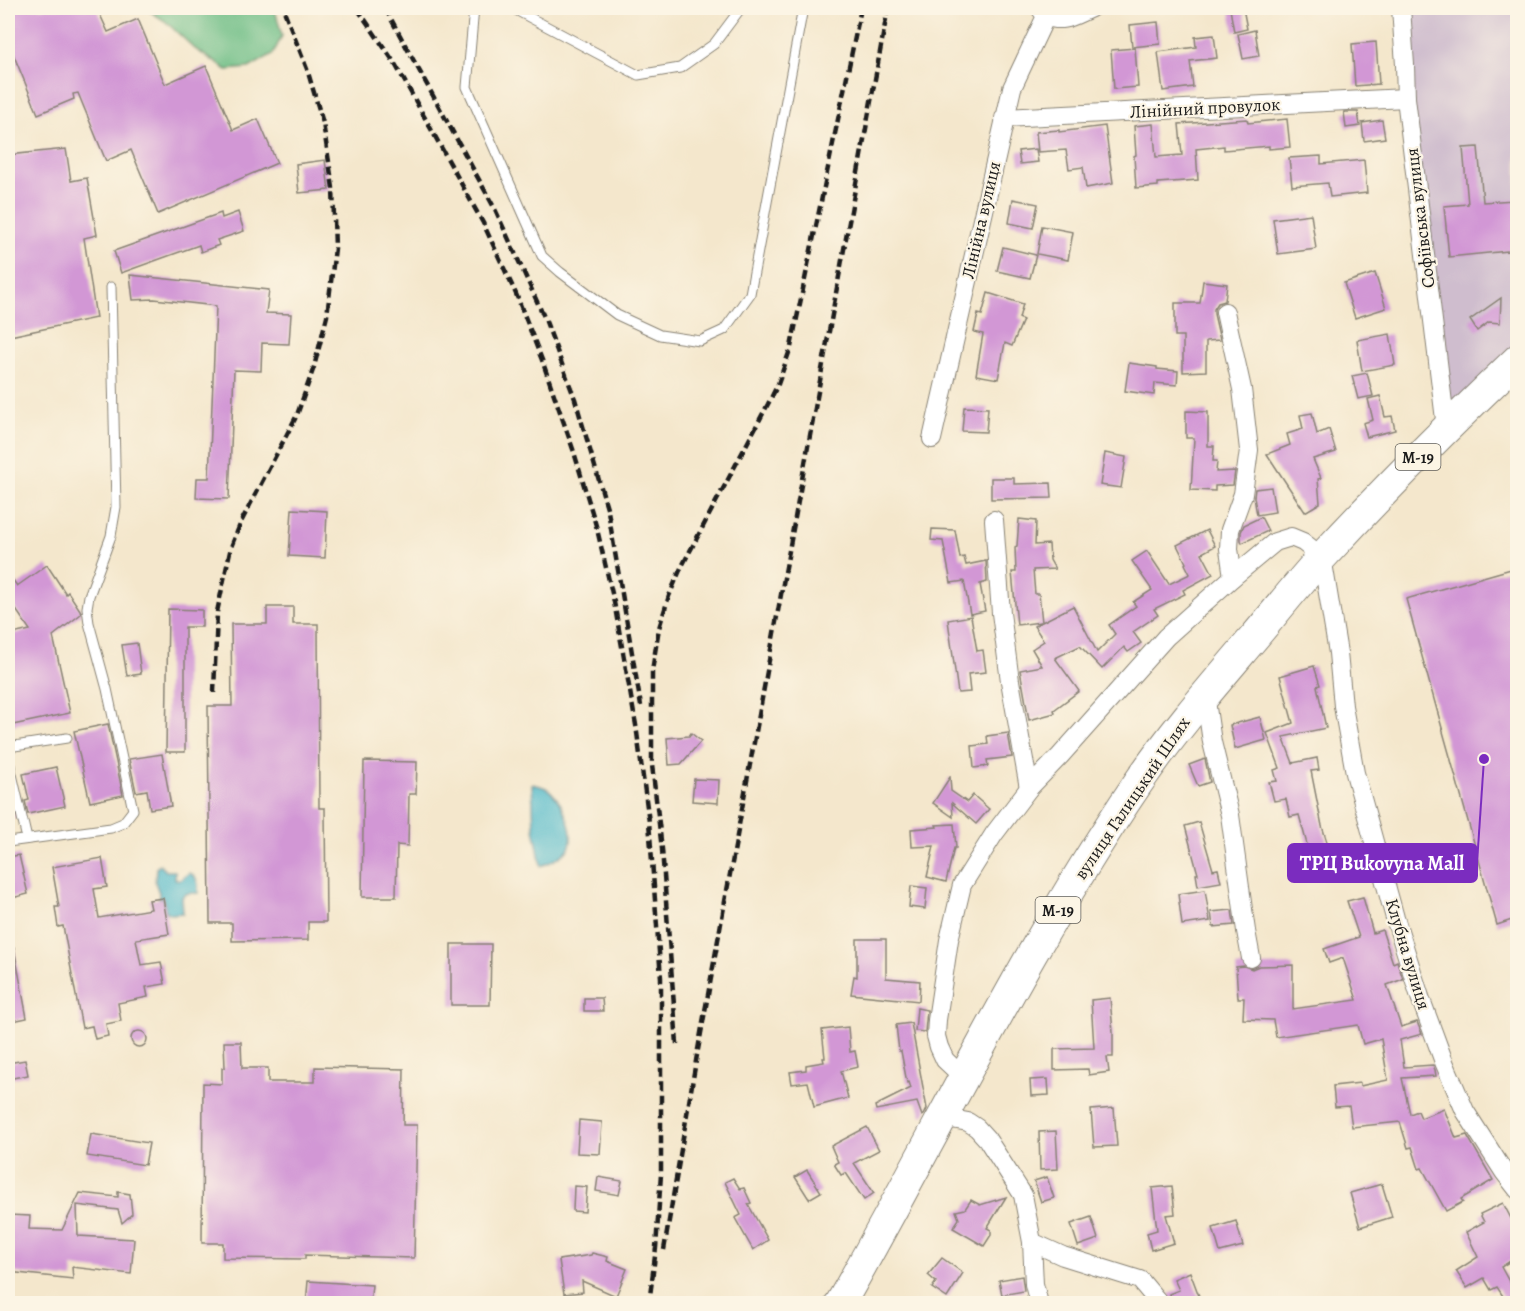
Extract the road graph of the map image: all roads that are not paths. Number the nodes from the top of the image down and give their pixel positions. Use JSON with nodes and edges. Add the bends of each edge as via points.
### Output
{"nodes":[{"id":1,"x":474,"y":8,"type":"edge"},
{"id":2,"x":512,"y":8,"type":"edge"},
{"id":3,"x":741,"y":8,"type":"edge"},
{"id":4,"x":803,"y":8,"type":"edge"},
{"id":5,"x":1091,"y":8,"type":"edge"},
{"id":6,"x":1401,"y":8,"type":"edge"},
{"id":7,"x":1043,"y":12,"type":"edge"},
{"id":8,"x":1406,"y":98,"type":"junction"},
{"id":9,"x":1004,"y":118,"type":"junction"},
{"id":10,"x":111,"y":287,"type":"dead end"},
{"id":11,"x":1225,"y":312,"type":"dead end"},
{"id":12,"x":1518,"y":359,"type":"edge"},
{"id":13,"x":1446,"y":428,"type":"junction"},
{"id":14,"x":932,"y":439,"type":"dead end"},
{"id":15,"x":994,"y":520,"type":"dead end"},
{"id":16,"x":1322,"y":557,"type":"junction"},
{"id":17,"x":1233,"y":577,"type":"junction"},
{"id":18,"x":1205,"y":694,"type":"junction"},
{"id":19,"x":67,"y":738,"type":"dead end"},
{"id":20,"x":8,"y":747,"type":"edge"},
{"id":21,"x":8,"y":757,"type":"edge"},
{"id":22,"x":1029,"y":788,"type":"junction"},
{"id":23,"x":27,"y":839,"type":"junction"},
{"id":24,"x":8,"y":842,"type":"edge"},
{"id":25,"x":1251,"y":958,"type":"dead end"},
{"id":26,"x":963,"y":1077,"type":"junction"},
{"id":27,"x":941,"y":1117,"type":"junction"},
{"id":28,"x":1518,"y":1190,"type":"edge"},
{"id":29,"x":1032,"y":1242,"type":"junction"},
{"id":30,"x":844,"y":1301,"type":"edge"},
{"id":31,"x":1039,"y":1304,"type":"edge"},
{"id":32,"x":1160,"y":1304,"type":"edge"}],
"edges":[{"from":1,"to":4,"type":"lane","via":[[467,87],[542,256],[616,315],[660,335],[700,340],[724,330],[750,294]]},
{"from":2,"to":3,"type":"lane","via":[[638,75],[680,68],[714,44]]},
{"from":5,"to":7,"type":"street","via":[[1064,20],[1054,20]]},
{"from":6,"to":8,"type":"street","name":"Софіївська вулиця"},
{"from":7,"to":9,"type":"street","name":"Лінійна вулиця"},
{"from":8,"to":9,"type":"street","name":"Лінійний провулок"},
{"from":8,"to":13,"type":"street","name":"Софіївська вулиця"},
{"from":9,"to":14,"type":"street","name":"Лінійна вулиця"},
{"from":10,"to":23,"type":"lane","via":[[116,507],[111,536],[87,608],[133,810],[123,823],[111,828]]},
{"from":11,"to":17,"type":"street","via":[[1242,389],[1249,450],[1243,494],[1230,530]]},
{"from":12,"to":13,"type":"highway","name":"вулиця Галицький Шлях","number":"М-19"},
{"from":13,"to":16,"type":"highway","name":"вулиця Галицький Шлях","number":"М-19"},
{"from":15,"to":22,"type":"street","via":[[1001,613]]},
{"from":16,"to":17,"type":"street","via":[[1291,537],[1275,542]]},
{"from":16,"to":18,"type":"highway","name":"вулиця Галицький Шлях","number":"М-19"},
{"from":16,"to":28,"type":"street","name":"Клубна вулиця","via":[[1354,773],[1420,997],[1465,1111]]},
{"from":17,"to":22,"type":"street","via":[[1166,637]]},
{"from":18,"to":25,"type":"street","via":[[1230,815]]},
{"from":18,"to":26,"type":"highway","name":"вулиця Галицький Шлях","number":"М-19","via":[[1139,781],[1087,860]]},
{"from":19,"to":20,"type":"lane"},
{"from":21,"to":23,"type":"lane"},
{"from":22,"to":26,"type":"street","via":[[962,885],[949,940],[936,1036],[945,1060]]},
{"from":23,"to":24,"type":"lane"},
{"from":26,"to":27,"type":"highway","name":"вулиця Галицький Шлях","number":"М-19"},
{"from":27,"to":29,"type":"street","via":[[968,1122],[987,1139],[1023,1195]]},
{"from":27,"to":30,"type":"highway","name":"вулиця Галицький Шлях","number":"М-19"},
{"from":29,"to":31,"type":"street"},
{"from":29,"to":32,"type":"street","via":[[1140,1280]]}]}
